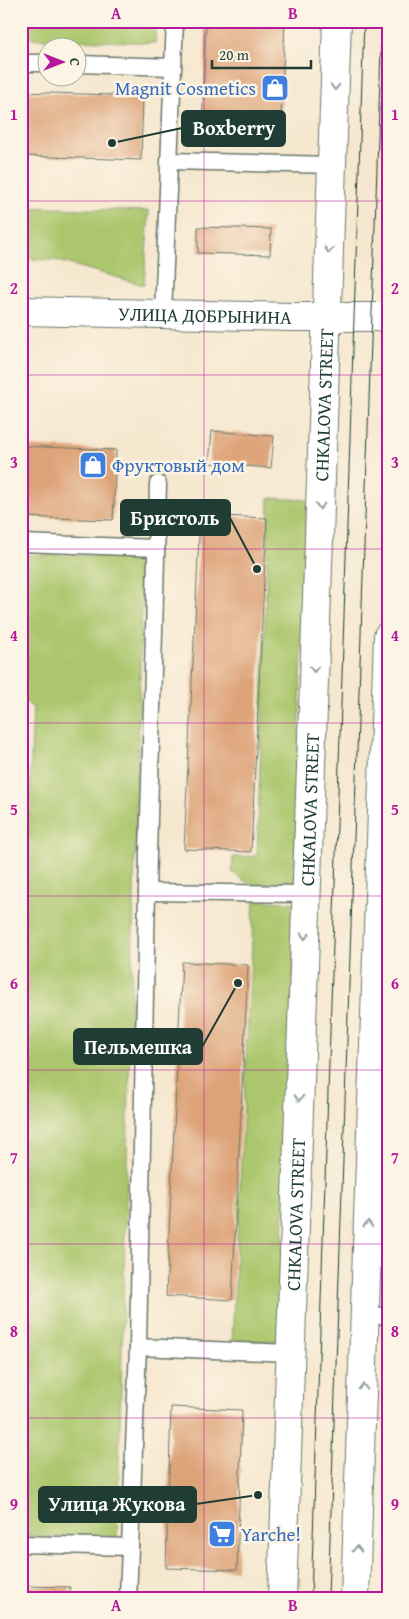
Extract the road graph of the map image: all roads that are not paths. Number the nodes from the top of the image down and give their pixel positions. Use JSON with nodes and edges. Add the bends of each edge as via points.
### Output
{"nodes":[{"id":1,"x":175,"y":21,"type":"edge"},
{"id":2,"x":337,"y":21,"type":"edge"},
{"id":3,"x":21,"y":63,"type":"edge"},
{"id":4,"x":38,"y":63,"type":"edge"},
{"id":5,"x":88,"y":64,"type":"edge"},
{"id":6,"x":173,"y":67,"type":"junction"},
{"id":7,"x":169,"y":161,"type":"junction"},
{"id":8,"x":332,"y":165,"type":"junction"},
{"id":9,"x":21,"y":310,"type":"edge"},
{"id":10,"x":163,"y":314,"type":"junction"},
{"id":11,"x":388,"y":317,"type":"edge"},
{"id":12,"x":327,"y":318,"type":"junction"},
{"id":13,"x":158,"y":484,"type":"dead end"},
{"id":14,"x":21,"y":543,"type":"edge"},
{"id":15,"x":156,"y":548,"type":"junction"},
{"id":16,"x":388,"y":636,"type":"edge"},
{"id":17,"x":147,"y":892,"type":"junction"},
{"id":18,"x":306,"y":894,"type":"junction"},
{"id":19,"x":382,"y":1006,"type":"edge"},
{"id":20,"x":376,"y":1315,"type":"edge"},
{"id":21,"x":138,"y":1347,"type":"junction"},
{"id":22,"x":290,"y":1353,"type":"junction"},
{"id":23,"x":21,"y":1544,"type":"edge"},
{"id":24,"x":130,"y":1547,"type":"junction"},
{"id":25,"x":128,"y":1598,"type":"edge"},
{"id":26,"x":282,"y":1598,"type":"edge"},
{"id":27,"x":356,"y":1598,"type":"edge"}],
"edges":[{"from":1,"to":6,"type":"lane"},
{"from":2,"to":8,"type":"main road","name":"CHKALOVA STREET","one_way":true},
{"from":3,"to":4,"type":"lane"},
{"from":5,"to":6,"type":"lane"},
{"from":6,"to":7,"type":"lane"},
{"from":7,"to":8,"type":"lane"},
{"from":7,"to":10,"type":"lane"},
{"from":8,"to":12,"type":"main road","name":"CHKALOVA STREET","one_way":true},
{"from":9,"to":10,"type":"main road","name":"УЛИЦА ДОБРЫНИНА"},
{"from":10,"to":12,"type":"main road","name":"УЛИЦА ДОБРЫНИНА"},
{"from":11,"to":12,"type":"main road","name":"УЛИЦА ДОБРЫНИНА"},
{"from":12,"to":18,"type":"main road","name":"CHKALOVA STREET","one_way":true},
{"from":13,"to":15,"type":"lane"},
{"from":14,"to":15,"type":"lane"},
{"from":15,"to":17,"type":"lane"},
{"from":16,"to":19,"type":"main road"},
{"from":17,"to":18,"type":"lane"},
{"from":17,"to":21,"type":"lane"},
{"from":18,"to":22,"type":"main road","name":"CHKALOVA STREET","one_way":true},
{"from":20,"to":19,"type":"main road","one_way":true},
{"from":27,"to":20,"type":"main road","one_way":true},
{"from":21,"to":22,"type":"lane"},
{"from":21,"to":24,"type":"lane"},
{"from":22,"to":26,"type":"main road","name":"CHKALOVA STREET"},
{"from":23,"to":24,"type":"lane"},
{"from":24,"to":25,"type":"lane"}]}
